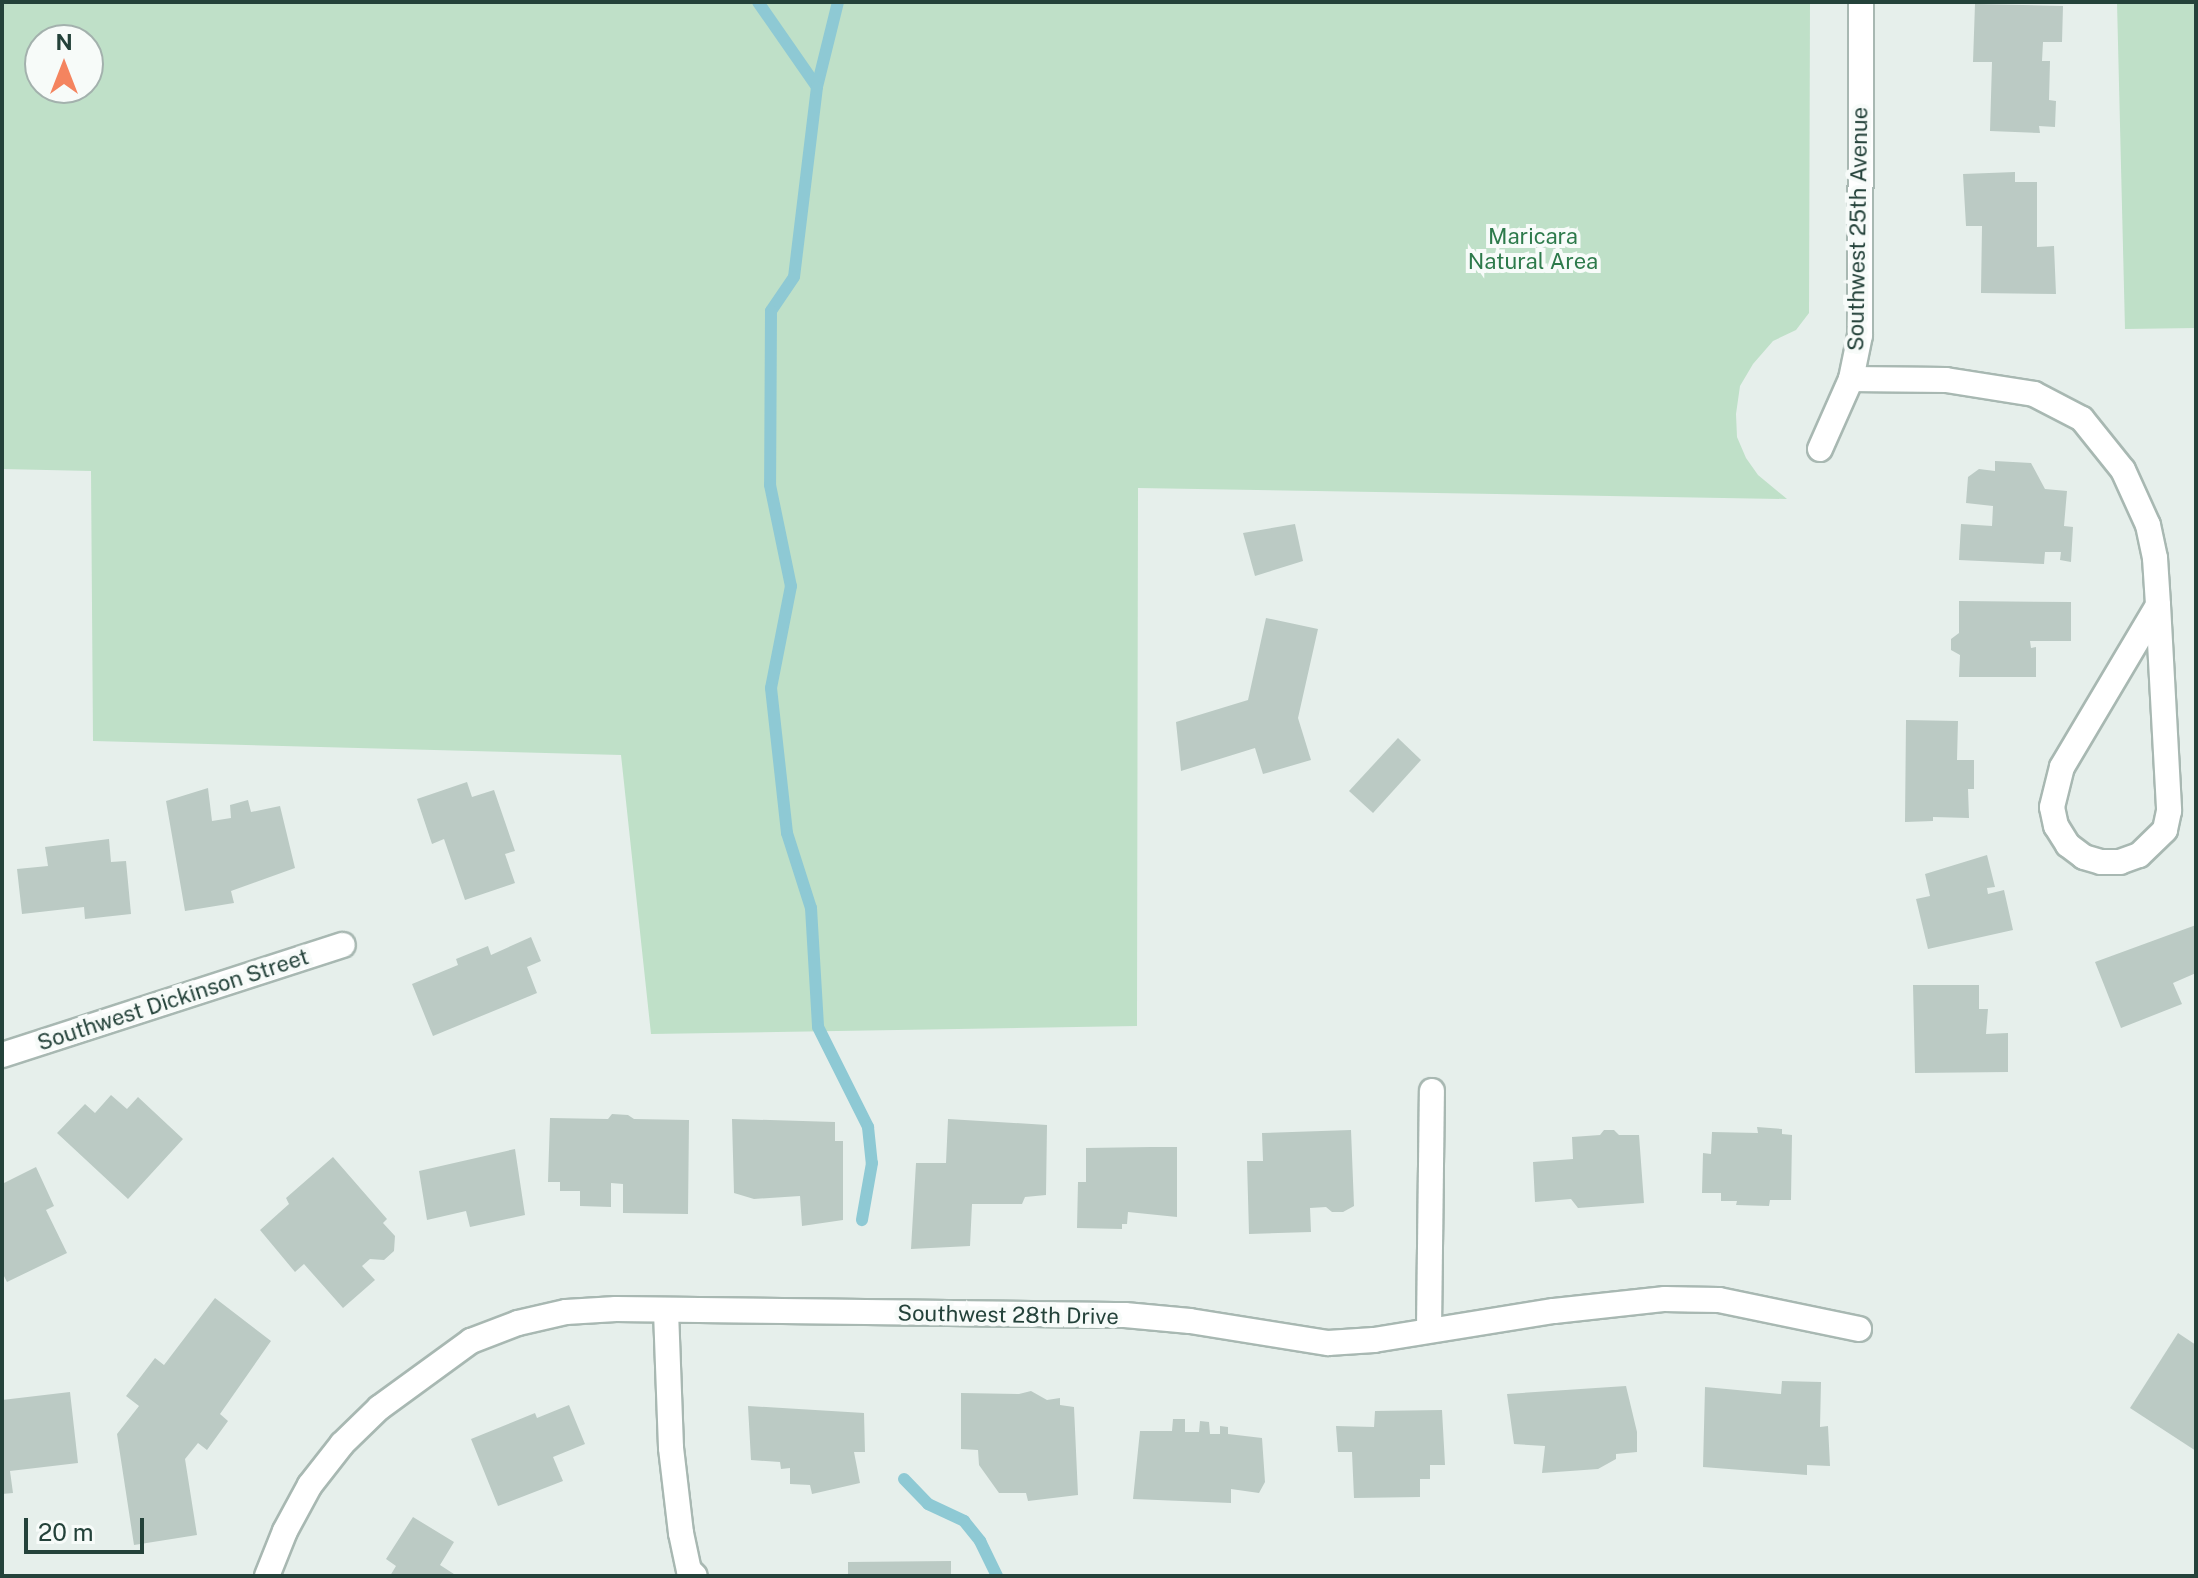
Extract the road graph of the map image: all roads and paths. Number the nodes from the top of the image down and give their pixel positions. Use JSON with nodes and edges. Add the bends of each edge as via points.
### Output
{"nodes":[{"id":1,"x":1861,"y":2,"type":"edge"},
{"id":2,"x":1851,"y":379,"type":"junction"},
{"id":3,"x":1820,"y":449,"type":"dead end"},
{"id":4,"x":2158,"y":605,"type":"junction"},
{"id":5,"x":343,"y":945,"type":"dead end"},
{"id":6,"x":2,"y":1055,"type":"edge"},
{"id":7,"x":1432,"y":1091,"type":"dead end"},
{"id":8,"x":666,"y":1311,"type":"junction"},
{"id":9,"x":1429,"y":1329,"type":"junction"},
{"id":10,"x":1859,"y":1329,"type":"dead end"},
{"id":11,"x":267,"y":1576,"type":"edge"},
{"id":12,"x":695,"y":1576,"type":"edge"}],
"edges":[{"from":1,"to":2,"type":"street","name":"Southwest 25th Avenue","via":[[1860,335]]},
{"from":2,"to":3,"type":"street","name":"Southwest 25th Avenue"},
{"from":2,"to":4,"type":"street","via":[[1946,380],[2034,394],[2082,419],[2123,470],[2148,525]]},
{"from":4,"to":4,"type":"street","via":[[2169,811],[2165,830],[2139,855],[2101,862],[2068,845],[2052,807],[2062,767]]},
{"from":5,"to":6,"type":"street","name":"Southwest Dickinson Street"},
{"from":7,"to":9,"type":"street"},
{"from":8,"to":9,"type":"street","name":"Southwest 28th Drive","via":[[1125,1315],[1328,1343]]},
{"from":8,"to":11,"type":"street","name":"Southwest 28th Drive","via":[[566,1312],[471,1341],[379,1408],[342,1444],[310,1485]]},
{"from":8,"to":12,"type":"street","via":[[674,1476],[681,1533]]},
{"from":9,"to":10,"type":"street","name":"Southwest 28th Drive","via":[[1665,1299],[1719,1300]]}]}
